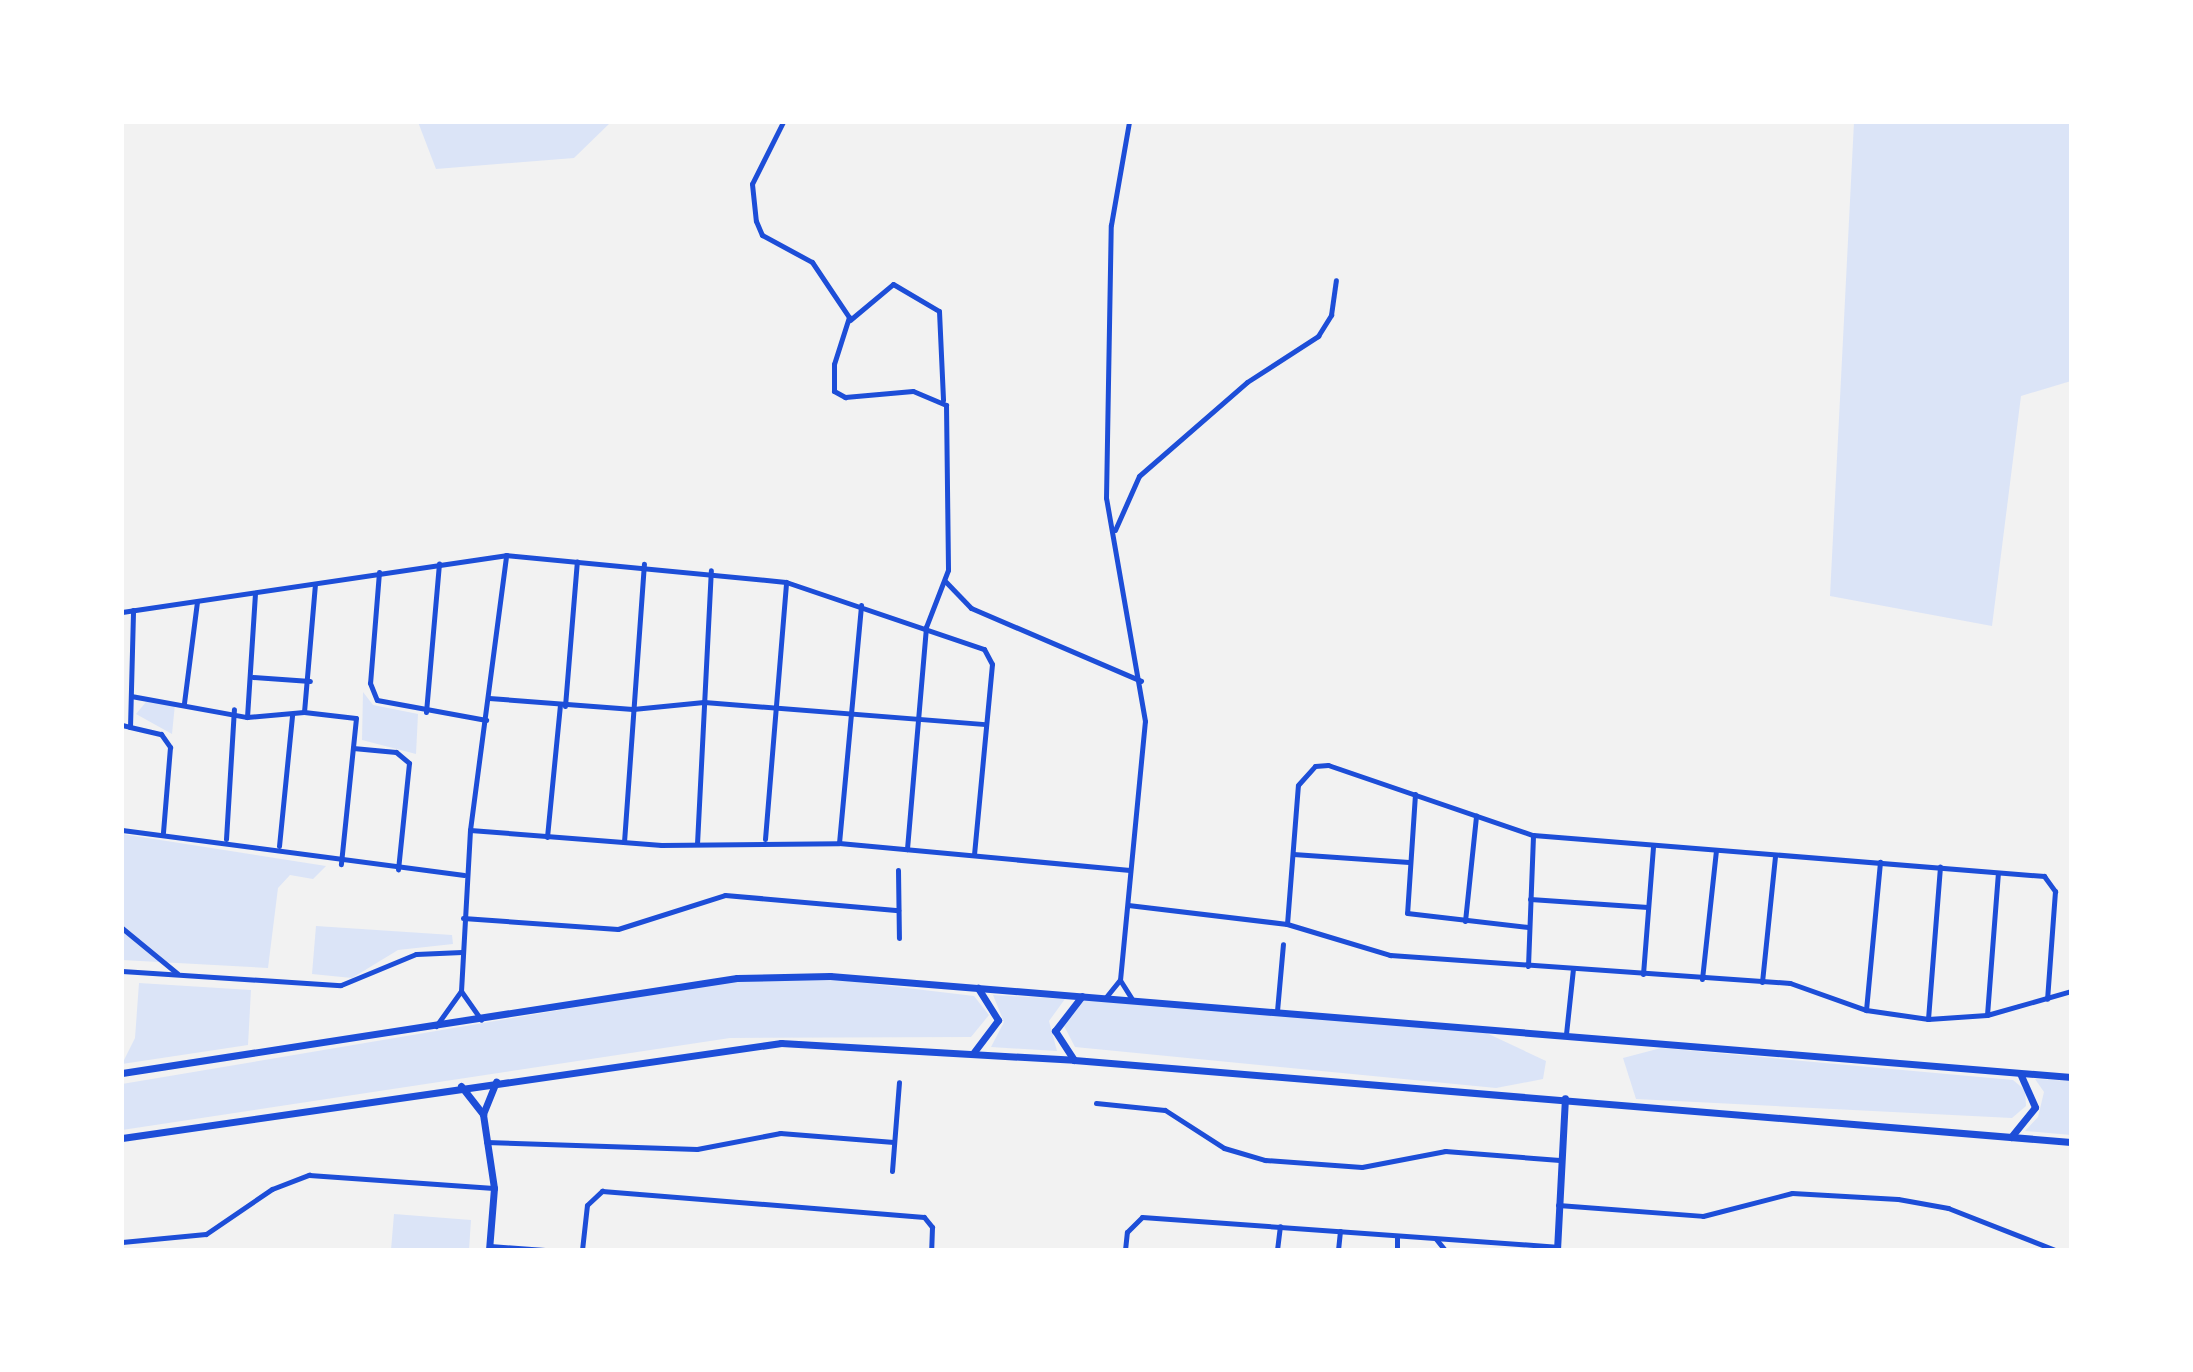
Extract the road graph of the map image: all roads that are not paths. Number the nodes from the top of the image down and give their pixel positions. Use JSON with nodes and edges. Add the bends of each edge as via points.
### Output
{"nodes":[{"id":1,"x":783,"y":122,"type":"edge"},
{"id":2,"x":1129,"y":122,"type":"edge"},
{"id":3,"x":1336,"y":280,"type":"dead end"},
{"id":4,"x":850,"y":320,"type":"junction"},
{"id":5,"x":943,"y":401,"type":"junction"},
{"id":6,"x":1115,"y":531,"type":"junction"},
{"id":7,"x":506,"y":555,"type":"junction"},
{"id":8,"x":577,"y":561,"type":"junction"},
{"id":9,"x":439,"y":564,"type":"junction"},
{"id":10,"x":644,"y":564,"type":"junction"},
{"id":11,"x":711,"y":570,"type":"junction"},
{"id":12,"x":379,"y":572,"type":"junction"},
{"id":13,"x":786,"y":582,"type":"junction"},
{"id":14,"x":945,"y":582,"type":"junction"},
{"id":15,"x":315,"y":584,"type":"junction"},
{"id":16,"x":255,"y":593,"type":"junction"},
{"id":17,"x":197,"y":602,"type":"junction"},
{"id":18,"x":861,"y":605,"type":"junction"},
{"id":19,"x":133,"y":610,"type":"junction"},
{"id":20,"x":122,"y":612,"type":"edge"},
{"id":21,"x":926,"y":627,"type":"junction"},
{"id":22,"x":253,"y":677,"type":"junction"},
{"id":23,"x":310,"y":681,"type":"junction"},
{"id":24,"x":1142,"y":682,"type":"junction"},
{"id":25,"x":131,"y":696,"type":"junction"},
{"id":26,"x":489,"y":698,"type":"junction"},
{"id":27,"x":704,"y":702,"type":"junction"},
{"id":28,"x":184,"y":703,"type":"junction"},
{"id":29,"x":562,"y":706,"type":"junction"},
{"id":30,"x":775,"y":706,"type":"junction"},
{"id":31,"x":234,"y":709,"type":"junction"},
{"id":32,"x":633,"y":709,"type":"junction"},
{"id":33,"x":851,"y":711,"type":"junction"},
{"id":34,"x":304,"y":712,"type":"junction"},
{"id":35,"x":426,"y":712,"type":"junction"},
{"id":36,"x":292,"y":715,"type":"junction"},
{"id":37,"x":247,"y":717,"type":"junction"},
{"id":38,"x":918,"y":718,"type":"junction"},
{"id":39,"x":486,"y":720,"type":"junction"},
{"id":40,"x":985,"y":724,"type":"junction"},
{"id":41,"x":122,"y":725,"type":"edge"},
{"id":42,"x":130,"y":727,"type":"junction"},
{"id":43,"x":353,"y":748,"type":"junction"},
{"id":44,"x":1415,"y":794,"type":"junction"},
{"id":45,"x":1476,"y":816,"type":"junction"},
{"id":46,"x":122,"y":830,"type":"edge"},
{"id":47,"x":470,"y":830,"type":"junction"},
{"id":48,"x":163,"y":833,"type":"junction"},
{"id":49,"x":1533,"y":835,"type":"junction"},
{"id":50,"x":547,"y":837,"type":"junction"},
{"id":51,"x":226,"y":839,"type":"junction"},
{"id":52,"x":765,"y":839,"type":"junction"},
{"id":53,"x":624,"y":842,"type":"junction"},
{"id":54,"x":839,"y":843,"type":"junction"},
{"id":55,"x":697,"y":844,"type":"junction"},
{"id":56,"x":279,"y":846,"type":"junction"},
{"id":57,"x":1653,"y":846,"type":"junction"},
{"id":58,"x":907,"y":849,"type":"junction"},
{"id":59,"x":1716,"y":851,"type":"junction"},
{"id":60,"x":974,"y":853,"type":"junction"},
{"id":61,"x":1293,"y":854,"type":"junction"},
{"id":62,"x":1775,"y":856,"type":"junction"},
{"id":63,"x":1409,"y":862,"type":"junction"},
{"id":64,"x":1880,"y":862,"type":"junction"},
{"id":65,"x":341,"y":864,"type":"junction"},
{"id":66,"x":1940,"y":866,"type":"junction"},
{"id":67,"x":398,"y":869,"type":"junction"},
{"id":68,"x":898,"y":870,"type":"dead end"},
{"id":69,"x":1130,"y":870,"type":"junction"},
{"id":70,"x":1998,"y":873,"type":"junction"},
{"id":71,"x":464,"y":875,"type":"junction"},
{"id":72,"x":1530,"y":899,"type":"junction"},
{"id":73,"x":1128,"y":905,"type":"junction"},
{"id":74,"x":1648,"y":907,"type":"junction"},
{"id":75,"x":898,"y":910,"type":"junction"},
{"id":76,"x":463,"y":918,"type":"junction"},
{"id":77,"x":1465,"y":921,"type":"junction"},
{"id":78,"x":1287,"y":924,"type":"junction"},
{"id":79,"x":1528,"y":927,"type":"junction"},
{"id":80,"x":122,"y":928,"type":"edge"},
{"id":81,"x":899,"y":938,"type":"dead end"},
{"id":82,"x":1283,"y":944,"type":"dead end"},
{"id":83,"x":462,"y":952,"type":"junction"},
{"id":84,"x":1528,"y":966,"type":"junction"},
{"id":85,"x":1573,"y":969,"type":"junction"},
{"id":86,"x":122,"y":971,"type":"edge"},
{"id":87,"x":179,"y":974,"type":"junction"},
{"id":88,"x":1643,"y":974,"type":"junction"},
{"id":89,"x":1702,"y":979,"type":"junction"},
{"id":90,"x":1120,"y":980,"type":"junction"},
{"id":91,"x":1762,"y":982,"type":"junction"},
{"id":92,"x":978,"y":988,"type":"junction"},
{"id":93,"x":461,"y":991,"type":"junction"},
{"id":94,"x":2071,"y":991,"type":"edge"},
{"id":95,"x":1082,"y":996,"type":"junction"},
{"id":96,"x":1106,"y":997,"type":"junction"},
{"id":97,"x":1132,"y":999,"type":"junction"},
{"id":98,"x":2047,"y":999,"type":"junction"},
{"id":99,"x":1866,"y":1010,"type":"junction"},
{"id":100,"x":1277,"y":1011,"type":"junction"},
{"id":101,"x":1987,"y":1015,"type":"junction"},
{"id":102,"x":1928,"y":1019,"type":"junction"},
{"id":103,"x":481,"y":1020,"type":"junction"},
{"id":104,"x":435,"y":1027,"type":"junction"},
{"id":105,"x":1566,"y":1034,"type":"junction"},
{"id":106,"x":974,"y":1052,"type":"junction"},
{"id":107,"x":1074,"y":1060,"type":"junction"},
{"id":108,"x":122,"y":1073,"type":"edge"},
{"id":109,"x":2020,"y":1074,"type":"junction"},
{"id":110,"x":2071,"y":1077,"type":"edge"},
{"id":111,"x":496,"y":1081,"type":"junction"},
{"id":112,"x":899,"y":1082,"type":"dead end"},
{"id":113,"x":461,"y":1086,"type":"junction"},
{"id":114,"x":1565,"y":1098,"type":"junction"},
{"id":115,"x":1096,"y":1103,"type":"dead end"},
{"id":116,"x":483,"y":1114,"type":"junction"},
{"id":117,"x":2011,"y":1137,"type":"junction"},
{"id":118,"x":122,"y":1138,"type":"edge"},
{"id":119,"x":485,"y":1142,"type":"junction"},
{"id":120,"x":894,"y":1142,"type":"junction"},
{"id":121,"x":2071,"y":1142,"type":"edge"},
{"id":122,"x":1560,"y":1160,"type":"junction"},
{"id":123,"x":892,"y":1171,"type":"dead end"},
{"id":124,"x":494,"y":1188,"type":"junction"},
{"id":125,"x":1558,"y":1205,"type":"junction"},
{"id":126,"x":1280,"y":1226,"type":"junction"},
{"id":127,"x":1340,"y":1231,"type":"junction"},
{"id":128,"x":1397,"y":1236,"type":"junction"},
{"id":129,"x":1436,"y":1239,"type":"junction"},
{"id":130,"x":122,"y":1242,"type":"edge"},
{"id":131,"x":1488,"y":1247,"type":"edge"},
{"id":132,"x":490,"y":1248,"type":"edge"},
{"id":133,"x":1557,"y":1248,"type":"edge"},
{"id":134,"x":545,"y":1250,"type":"edge"},
{"id":135,"x":582,"y":1250,"type":"edge"},
{"id":136,"x":931,"y":1250,"type":"edge"},
{"id":137,"x":1125,"y":1250,"type":"edge"},
{"id":138,"x":1277,"y":1250,"type":"edge"},
{"id":139,"x":1338,"y":1250,"type":"edge"},
{"id":140,"x":1397,"y":1250,"type":"edge"},
{"id":141,"x":1445,"y":1250,"type":"edge"},
{"id":142,"x":2055,"y":1250,"type":"edge"}],
"edges":[{"from":1,"to":4,"type":"street","via":[[753,179],[756,221],[762,235],[812,262]]},
{"from":2,"to":6,"type":"street","via":[[1111,225],[1106,498]]},
{"from":3,"to":6,"type":"street","via":[[1331,315],[1318,336],[1247,382],[1139,476]]},
{"from":4,"to":5,"type":"street","via":[[834,364],[837,395],[913,391]]},
{"from":4,"to":5,"type":"street","via":[[893,284],[939,311]]},
{"from":5,"to":14,"type":"street"},
{"from":6,"to":24,"type":"street","via":[[1122,620]]},
{"from":7,"to":8,"type":"street"},
{"from":7,"to":9,"type":"street"},
{"from":7,"to":26,"type":"street"},
{"from":8,"to":10,"type":"street"},
{"from":8,"to":29,"type":"street"},
{"from":9,"to":12,"type":"street"},
{"from":9,"to":35,"type":"street"},
{"from":10,"to":11,"type":"street"},
{"from":10,"to":32,"type":"street"},
{"from":11,"to":13,"type":"street"},
{"from":11,"to":27,"type":"street"},
{"from":12,"to":15,"type":"street"},
{"from":12,"to":35,"type":"street","via":[[372,693],[383,704]]},
{"from":13,"to":18,"type":"street"},
{"from":13,"to":30,"type":"street"},
{"from":14,"to":21,"type":"street"},
{"from":14,"to":24,"type":"street","via":[[971,608]]},
{"from":15,"to":16,"type":"street"},
{"from":15,"to":23,"type":"street"},
{"from":16,"to":17,"type":"street"},
{"from":16,"to":22,"type":"street"},
{"from":17,"to":19,"type":"street"},
{"from":17,"to":28,"type":"street"},
{"from":18,"to":21,"type":"street"},
{"from":18,"to":33,"type":"street"},
{"from":19,"to":20,"type":"street"},
{"from":19,"to":25,"type":"street"},
{"from":21,"to":38,"type":"street"},
{"from":21,"to":40,"type":"street","via":[[989,656]]},
{"from":22,"to":23,"type":"street"},
{"from":22,"to":37,"type":"street"},
{"from":23,"to":34,"type":"street"},
{"from":24,"to":69,"type":"street"},
{"from":25,"to":28,"type":"street"},
{"from":25,"to":42,"type":"street"},
{"from":26,"to":29,"type":"street"},
{"from":26,"to":39,"type":"street"},
{"from":27,"to":30,"type":"street"},
{"from":27,"to":32,"type":"street"},
{"from":27,"to":55,"type":"street"},
{"from":28,"to":31,"type":"street"},
{"from":29,"to":32,"type":"street"},
{"from":29,"to":50,"type":"street"},
{"from":30,"to":33,"type":"street"},
{"from":30,"to":52,"type":"street"},
{"from":31,"to":37,"type":"street"},
{"from":31,"to":51,"type":"street"},
{"from":32,"to":53,"type":"street"},
{"from":33,"to":38,"type":"street"},
{"from":33,"to":54,"type":"street"},
{"from":34,"to":36,"type":"street"},
{"from":34,"to":43,"type":"street","via":[[356,718]]},
{"from":35,"to":39,"type":"street"},
{"from":36,"to":37,"type":"street"},
{"from":36,"to":56,"type":"street"},
{"from":38,"to":40,"type":"street"},
{"from":38,"to":58,"type":"street"},
{"from":39,"to":47,"type":"street"},
{"from":40,"to":60,"type":"street"},
{"from":41,"to":42,"type":"street"},
{"from":42,"to":48,"type":"street","via":[[161,734],[170,747]]},
{"from":43,"to":65,"type":"street"},
{"from":43,"to":67,"type":"street","via":[[396,752],[409,763]]},
{"from":44,"to":45,"type":"street"},
{"from":44,"to":61,"type":"street","via":[[1315,766],[1298,785]]},
{"from":44,"to":63,"type":"street"},
{"from":45,"to":49,"type":"street"},
{"from":45,"to":77,"type":"street"},
{"from":46,"to":48,"type":"street"},
{"from":47,"to":50,"type":"street"},
{"from":47,"to":71,"type":"street"},
{"from":48,"to":51,"type":"street"},
{"from":49,"to":57,"type":"street"},
{"from":49,"to":72,"type":"street"},
{"from":50,"to":53,"type":"street"},
{"from":51,"to":56,"type":"street"},
{"from":52,"to":54,"type":"street"},
{"from":52,"to":55,"type":"street"},
{"from":53,"to":55,"type":"street"},
{"from":54,"to":58,"type":"street"},
{"from":56,"to":65,"type":"street"},
{"from":57,"to":59,"type":"street"},
{"from":57,"to":74,"type":"street"},
{"from":58,"to":60,"type":"street"},
{"from":59,"to":62,"type":"street"},
{"from":59,"to":89,"type":"street"},
{"from":60,"to":69,"type":"street"},
{"from":61,"to":63,"type":"street"},
{"from":61,"to":78,"type":"street"},
{"from":62,"to":64,"type":"street"},
{"from":62,"to":91,"type":"street"},
{"from":63,"to":77,"type":"street","via":[[1407,913]]},
{"from":64,"to":66,"type":"street"},
{"from":64,"to":99,"type":"street"},
{"from":65,"to":67,"type":"street"},
{"from":66,"to":70,"type":"street"},
{"from":66,"to":102,"type":"street"},
{"from":67,"to":71,"type":"street"},
{"from":68,"to":75,"type":"street"},
{"from":69,"to":73,"type":"street"},
{"from":70,"to":98,"type":"street","via":[[2044,876],[2055,891]]},
{"from":70,"to":101,"type":"street"},
{"from":71,"to":76,"type":"street"},
{"from":72,"to":74,"type":"street"},
{"from":72,"to":79,"type":"street"},
{"from":73,"to":78,"type":"street"},
{"from":73,"to":90,"type":"street"},
{"from":74,"to":88,"type":"street"},
{"from":75,"to":76,"type":"street","via":[[725,895],[618,929]]},
{"from":75,"to":81,"type":"street"},
{"from":76,"to":83,"type":"street"},
{"from":77,"to":79,"type":"street"},
{"from":78,"to":84,"type":"street","via":[[1375,954]]},
{"from":79,"to":84,"type":"street"},
{"from":80,"to":87,"type":"street"},
{"from":82,"to":100,"type":"street"},
{"from":83,"to":87,"type":"street","via":[[408,956],[341,985]]},
{"from":83,"to":93,"type":"street"},
{"from":84,"to":85,"type":"street"},
{"from":85,"to":88,"type":"street"},
{"from":85,"to":105,"type":"street"},
{"from":86,"to":87,"type":"street"},
{"from":88,"to":89,"type":"street"},
{"from":89,"to":91,"type":"street"},
{"from":90,"to":96,"type":"street"},
{"from":90,"to":97,"type":"street"},
{"from":91,"to":99,"type":"street","via":[[1808,987]]},
{"from":92,"to":95,"type":"main road"},
{"from":92,"to":103,"type":"main road","via":[[737,978]]},
{"from":92,"to":106,"type":"main road","via":[[998,1020]]},
{"from":93,"to":103,"type":"street"},
{"from":93,"to":104,"type":"street"},
{"from":94,"to":98,"type":"street"},
{"from":95,"to":96,"type":"main road"},
{"from":95,"to":107,"type":"main road","via":[[1055,1031]]},
{"from":96,"to":97,"type":"main road"},
{"from":97,"to":100,"type":"main road"},
{"from":98,"to":101,"type":"street"},
{"from":99,"to":102,"type":"street"},
{"from":100,"to":105,"type":"main road"},
{"from":101,"to":102,"type":"street"},
{"from":103,"to":104,"type":"main road"},
{"from":104,"to":108,"type":"main road"},
{"from":105,"to":109,"type":"main road"},
{"from":106,"to":107,"type":"main road"},
{"from":106,"to":111,"type":"main road","via":[[747,1045]]},
{"from":107,"to":114,"type":"main road"},
{"from":109,"to":110,"type":"main road"},
{"from":109,"to":117,"type":"main road","via":[[2035,1107]]},
{"from":111,"to":113,"type":"main road"},
{"from":111,"to":116,"type":"main road"},
{"from":112,"to":120,"type":"street"},
{"from":113,"to":116,"type":"main road"},
{"from":113,"to":118,"type":"main road"},
{"from":114,"to":117,"type":"main road"},
{"from":114,"to":122,"type":"main road"},
{"from":115,"to":122,"type":"street","via":[[1165,1110],[1224,1148],[1265,1160],[1362,1167],[1445,1151]]},
{"from":116,"to":119,"type":"main road"},
{"from":117,"to":121,"type":"main road"},
{"from":119,"to":120,"type":"street","via":[[697,1149],[780,1133]]},
{"from":119,"to":124,"type":"main road"},
{"from":120,"to":123,"type":"street"},
{"from":122,"to":125,"type":"main road"},
{"from":124,"to":130,"type":"street","via":[[309,1175],[272,1189],[206,1234],[172,1243]]},
{"from":124,"to":132,"type":"main road"},
{"from":125,"to":133,"type":"main road"},
{"from":125,"to":142,"type":"street","via":[[1703,1216],[1792,1193],[1898,1199],[1948,1208]]},
{"from":126,"to":127,"type":"street"},
{"from":126,"to":137,"type":"street","via":[[1142,1217],[1127,1232]]},
{"from":126,"to":138,"type":"street"},
{"from":127,"to":128,"type":"street"},
{"from":127,"to":139,"type":"street"},
{"from":128,"to":129,"type":"street"},
{"from":128,"to":140,"type":"street"},
{"from":129,"to":131,"type":"street"},
{"from":129,"to":141,"type":"street"},
{"from":131,"to":133,"type":"street"},
{"from":132,"to":134,"type":"street"},
{"from":135,"to":136,"type":"street","via":[[587,1205],[602,1191],[924,1217],[932,1227]]}]}
